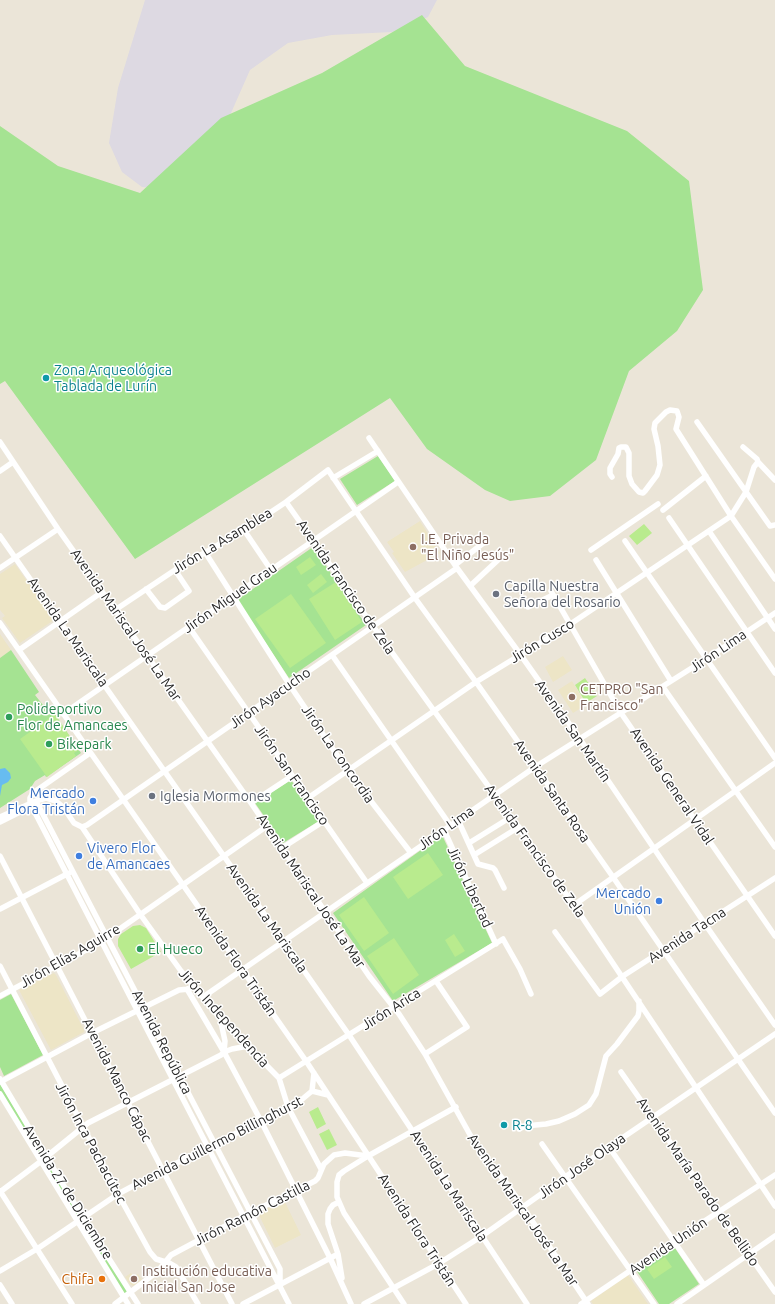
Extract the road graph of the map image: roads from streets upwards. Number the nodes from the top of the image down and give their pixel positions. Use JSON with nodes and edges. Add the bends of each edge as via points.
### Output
{"nodes":[{"id":1,"x":697,"y":422,"type":"dead end"},
{"id":2,"x":369,"y":438,"type":"dead end"},
{"id":3,"x":0,"y":442,"type":"edge"},
{"id":4,"x":743,"y":447,"type":"dead end"},
{"id":5,"x":378,"y":451,"type":"junction"},
{"id":6,"x":13,"y":462,"type":"junction"},
{"id":7,"x":756,"y":464,"type":"junction"},
{"id":8,"x":328,"y":470,"type":"joint"},
{"id":9,"x":0,"y":471,"type":"edge"},
{"id":10,"x":706,"y":476,"type":"junction"},
{"id":11,"x":612,"y":477,"type":"dead end"},
{"id":12,"x":333,"y":478,"type":"junction"},
{"id":13,"x":775,"y":480,"type":"edge"},
{"id":14,"x":398,"y":482,"type":"junction"},
{"id":15,"x":746,"y":492,"type":"junction"},
{"id":16,"x":286,"y":502,"type":"junction"},
{"id":17,"x":658,"y":504,"type":"dead end"},
{"id":18,"x":663,"y":510,"type":"dead end"},
{"id":19,"x":356,"y":512,"type":"junction"},
{"id":20,"x":732,"y":516,"type":"junction"},
{"id":21,"x":669,"y":518,"type":"dead end"},
{"id":22,"x":775,"y":525,"type":"edge"},
{"id":23,"x":58,"y":529,"type":"junction"},
{"id":24,"x":244,"y":530,"type":"junction"},
{"id":25,"x":709,"y":531,"type":"junction"},
{"id":26,"x":0,"y":536,"type":"edge"},
{"id":27,"x":314,"y":540,"type":"junction"},
{"id":28,"x":486,"y":541,"type":"dead end"},
{"id":29,"x":625,"y":541,"type":"dead end"},
{"id":30,"x":688,"y":546,"type":"junction"},
{"id":31,"x":591,"y":550,"type":"dead end"},
{"id":32,"x":204,"y":552,"type":"junction"},
{"id":33,"x":15,"y":558,"type":"junction"},
{"id":34,"x":498,"y":560,"type":"dead end"},
{"id":35,"x":596,"y":560,"type":"dead end"},
{"id":36,"x":456,"y":567,"type":"junction"},
{"id":37,"x":0,"y":568,"type":"edge"},
{"id":38,"x":175,"y":570,"type":"junction"},
{"id":39,"x":272,"y":570,"type":"junction"},
{"id":40,"x":647,"y":573,"type":"junction"},
{"id":41,"x":775,"y":580,"type":"edge"},
{"id":42,"x":470,"y":586,"type":"junction"},
{"id":43,"x":146,"y":588,"type":"junction"},
{"id":44,"x":102,"y":592,"type":"junction"},
{"id":45,"x":616,"y":594,"type":"junction"},
{"id":46,"x":233,"y":596,"type":"junction"},
{"id":47,"x":415,"y":598,"type":"junction"},
{"id":48,"x":528,"y":607,"type":"dead end"},
{"id":49,"x":115,"y":610,"type":"junction"},
{"id":50,"x":775,"y":613,"type":"edge"},
{"id":51,"x":767,"y":618,"type":"junction"},
{"id":52,"x":60,"y":621,"type":"junction"},
{"id":53,"x":0,"y":624,"type":"edge"},
{"id":54,"x":569,"y":625,"type":"junction"},
{"id":55,"x":373,"y":626,"type":"junction"},
{"id":56,"x":189,"y":627,"type":"junction"},
{"id":57,"x":775,"y":629,"type":"edge"},
{"id":58,"x":746,"y":632,"type":"junction"},
{"id":59,"x":19,"y":650,"type":"junction"},
{"id":60,"x":520,"y":654,"type":"junction"},
{"id":61,"x":332,"y":655,"type":"junction"},
{"id":62,"x":147,"y":656,"type":"junction"},
{"id":63,"x":706,"y":659,"type":"junction"},
{"id":64,"x":775,"y":674,"type":"edge"},
{"id":65,"x":671,"y":681,"type":"junction"},
{"id":66,"x":476,"y":682,"type":"junction"},
{"id":67,"x":289,"y":684,"type":"junction"},
{"id":68,"x":105,"y":685,"type":"junction"},
{"id":69,"x":663,"y":687,"type":"junction"},
{"id":70,"x":434,"y":710,"type":"junction"},
{"id":71,"x":248,"y":712,"type":"junction"},
{"id":72,"x":621,"y":713,"type":"junction"},
{"id":73,"x":63,"y":714,"type":"junction"},
{"id":74,"x":580,"y":739,"type":"junction"},
{"id":75,"x":392,"y":740,"type":"junction"},
{"id":76,"x":207,"y":741,"type":"junction"},
{"id":77,"x":90,"y":753,"type":"junction"},
{"id":78,"x":775,"y":758,"type":"edge"},
{"id":79,"x":775,"y":764,"type":"edge"},
{"id":80,"x":535,"y":767,"type":"junction"},
{"id":81,"x":164,"y":770,"type":"junction"},
{"id":82,"x":347,"y":770,"type":"junction"},
{"id":83,"x":292,"y":776,"type":"junction"},
{"id":84,"x":736,"y":791,"type":"junction"},
{"id":85,"x":495,"y":794,"type":"junction"},
{"id":86,"x":308,"y":798,"type":"junction"},
{"id":87,"x":123,"y":800,"type":"junction"},
{"id":88,"x":33,"y":802,"type":"junction"},
{"id":89,"x":251,"y":803,"type":"junction"},
{"id":90,"x":0,"y":817,"type":"edge"},
{"id":91,"x":511,"y":817,"type":"junction"},
{"id":92,"x":458,"y":820,"type":"junction"},
{"id":93,"x":695,"y":820,"type":"junction"},
{"id":94,"x":324,"y":821,"type":"junction"},
{"id":95,"x":0,"y":822,"type":"edge"},
{"id":96,"x":450,"y":825,"type":"junction"},
{"id":97,"x":267,"y":826,"type":"junction"},
{"id":98,"x":82,"y":827,"type":"junction"},
{"id":99,"x":519,"y":827,"type":"junction"},
{"id":100,"x":444,"y":830,"type":"junction"},
{"id":101,"x":469,"y":843,"type":"junction"},
{"id":102,"x":775,"y":846,"type":"edge"},
{"id":103,"x":282,"y":848,"type":"junction"},
{"id":104,"x":653,"y":849,"type":"junction"},
{"id":105,"x":411,"y":853,"type":"junction"},
{"id":106,"x":474,"y":855,"type":"junction"},
{"id":107,"x":0,"y":856,"type":"edge"},
{"id":108,"x":224,"y":856,"type":"junction"},
{"id":109,"x":73,"y":872,"type":"junction"},
{"id":110,"x":67,"y":874,"type":"junction"},
{"id":111,"x":613,"y":877,"type":"junction"},
{"id":112,"x":775,"y":878,"type":"edge"},
{"id":113,"x":367,"y":883,"type":"junction"},
{"id":114,"x":182,"y":884,"type":"junction"},
{"id":115,"x":504,"y":888,"type":"dead end"},
{"id":116,"x":748,"y":896,"type":"junction"},
{"id":117,"x":22,"y":898,"type":"junction"},
{"id":118,"x":574,"y":905,"type":"junction"},
{"id":119,"x":0,"y":909,"type":"edge"},
{"id":120,"x":326,"y":912,"type":"junction"},
{"id":121,"x":140,"y":914,"type":"junction"},
{"id":122,"x":705,"y":924,"type":"junction"},
{"id":123,"x":555,"y":932,"type":"dead end"},
{"id":124,"x":775,"y":936,"type":"edge"},
{"id":125,"x":107,"y":937,"type":"junction"},
{"id":126,"x":284,"y":940,"type":"junction"},
{"id":127,"x":101,"y":942,"type":"junction"},
{"id":128,"x":496,"y":944,"type":"junction"},
{"id":129,"x":664,"y":950,"type":"junction"},
{"id":130,"x":0,"y":966,"type":"edge"},
{"id":131,"x":58,"y":966,"type":"junction"},
{"id":132,"x":242,"y":969,"type":"junction"},
{"id":133,"x":623,"y":976,"type":"junction"},
{"id":134,"x":436,"y":981,"type":"junction"},
{"id":135,"x":12,"y":989,"type":"junction"},
{"id":136,"x":187,"y":989,"type":"junction"},
{"id":137,"x":531,"y":994,"type":"dead end"},
{"id":138,"x":201,"y":995,"type":"junction"},
{"id":139,"x":0,"y":996,"type":"edge"},
{"id":140,"x":639,"y":1001,"type":"junction"},
{"id":141,"x":144,"y":1008,"type":"junction"},
{"id":142,"x":393,"y":1008,"type":"junction"},
{"id":143,"x":137,"y":1011,"type":"junction"},
{"id":144,"x":220,"y":1018,"type":"junction"},
{"id":145,"x":775,"y":1025,"type":"edge"},
{"id":146,"x":92,"y":1033,"type":"junction"},
{"id":147,"x":775,"y":1034,"type":"edge"},
{"id":148,"x":349,"y":1035,"type":"junction"},
{"id":149,"x":248,"y":1046,"type":"junction"},
{"id":150,"x":224,"y":1052,"type":"junction"},
{"id":151,"x":425,"y":1054,"type":"junction"},
{"id":152,"x":47,"y":1058,"type":"junction"},
{"id":153,"x":738,"y":1058,"type":"junction"},
{"id":154,"x":306,"y":1061,"type":"junction"},
{"id":155,"x":621,"y":1072,"type":"dead end"},
{"id":156,"x":314,"y":1073,"type":"junction"},
{"id":157,"x":176,"y":1078,"type":"junction"},
{"id":158,"x":279,"y":1078,"type":"junction"},
{"id":159,"x":0,"y":1081,"type":"edge"},
{"id":160,"x":696,"y":1087,"type":"junction"},
{"id":161,"x":312,"y":1091,"type":"junction"},
{"id":162,"x":0,"y":1094,"type":"edge"},
{"id":163,"x":328,"y":1096,"type":"junction"},
{"id":164,"x":128,"y":1102,"type":"junction"},
{"id":165,"x":288,"y":1107,"type":"junction"},
{"id":166,"x":456,"y":1107,"type":"junction"},
{"id":167,"x":775,"y":1113,"type":"edge"},
{"id":168,"x":652,"y":1117,"type":"junction"},
{"id":169,"x":261,"y":1121,"type":"junction"},
{"id":170,"x":82,"y":1127,"type":"junction"},
{"id":171,"x":519,"y":1129,"type":"dead end"},
{"id":172,"x":413,"y":1131,"type":"junction"},
{"id":173,"x":215,"y":1144,"type":"junction"},
{"id":174,"x":542,"y":1144,"type":"dead end"},
{"id":175,"x":609,"y":1147,"type":"junction"},
{"id":176,"x":208,"y":1148,"type":"junction"},
{"id":177,"x":368,"y":1156,"type":"junction"},
{"id":178,"x":46,"y":1157,"type":"junction"},
{"id":179,"x":40,"y":1162,"type":"junction"},
{"id":180,"x":321,"y":1169,"type":"junction"},
{"id":181,"x":163,"y":1170,"type":"junction"},
{"id":182,"x":775,"y":1175,"type":"edge"},
{"id":183,"x":565,"y":1177,"type":"junction"},
{"id":184,"x":761,"y":1185,"type":"junction"},
{"id":185,"x":296,"y":1191,"type":"junction"},
{"id":186,"x":0,"y":1192,"type":"edge"},
{"id":187,"x":118,"y":1194,"type":"junction"},
{"id":188,"x":339,"y":1202,"type":"junction"},
{"id":189,"x":775,"y":1206,"type":"edge"},
{"id":190,"x":523,"y":1207,"type":"junction"},
{"id":191,"x":719,"y":1212,"type":"junction"},
{"id":192,"x":251,"y":1213,"type":"junction"},
{"id":193,"x":244,"y":1216,"type":"junction"},
{"id":194,"x":81,"y":1220,"type":"junction"},
{"id":195,"x":482,"y":1236,"type":"junction"},
{"id":196,"x":775,"y":1236,"type":"edge"},
{"id":197,"x":199,"y":1240,"type":"junction"},
{"id":198,"x":674,"y":1241,"type":"junction"},
{"id":199,"x":37,"y":1249,"type":"junction"},
{"id":200,"x":338,"y":1254,"type":"junction"},
{"id":201,"x":749,"y":1254,"type":"junction"},
{"id":202,"x":330,"y":1258,"type":"junction"},
{"id":203,"x":166,"y":1262,"type":"junction"},
{"id":204,"x":438,"y":1264,"type":"junction"},
{"id":205,"x":0,"y":1271,"type":"edge"},
{"id":206,"x":630,"y":1271,"type":"junction"},
{"id":207,"x":343,"y":1284,"type":"junction"},
{"id":208,"x":0,"y":1285,"type":"edge"},
{"id":209,"x":280,"y":1285,"type":"junction"},
{"id":210,"x":704,"y":1286,"type":"junction"},
{"id":211,"x":393,"y":1288,"type":"junction"},
{"id":212,"x":775,"y":1292,"type":"edge"},
{"id":213,"x":131,"y":1293,"type":"junction"},
{"id":214,"x":124,"y":1298,"type":"junction"},
{"id":215,"x":585,"y":1303,"type":"edge"},
{"id":216,"x":12,"y":1304,"type":"edge"},
{"id":217,"x":72,"y":1304,"type":"edge"},
{"id":218,"x":115,"y":1304,"type":"edge"},
{"id":219,"x":128,"y":1304,"type":"edge"},
{"id":220,"x":138,"y":1304,"type":"edge"},
{"id":221,"x":198,"y":1304,"type":"edge"},
{"id":222,"x":232,"y":1304,"type":"edge"},
{"id":223,"x":243,"y":1304,"type":"edge"},
{"id":224,"x":289,"y":1304,"type":"edge"},
{"id":225,"x":351,"y":1304,"type":"edge"},
{"id":226,"x":364,"y":1304,"type":"edge"},
{"id":227,"x":404,"y":1304,"type":"edge"},
{"id":228,"x":466,"y":1304,"type":"edge"},
{"id":229,"x":527,"y":1304,"type":"edge"},
{"id":230,"x":654,"y":1304,"type":"edge"},
{"id":231,"x":677,"y":1304,"type":"edge"}],
"edges":[{"from":1,"to":15,"type":"street"},
{"from":2,"to":5,"type":"street","name":"Avenida San Martín"},
{"from":3,"to":6,"type":"street","name":"Avenida Mariscal José La Mar"},
{"from":4,"to":7,"type":"street","via":[[757,459]]},
{"from":5,"to":12,"type":"street"},
{"from":5,"to":14,"type":"street","name":"Avenida San Martín"},
{"from":6,"to":9,"type":"street"},
{"from":6,"to":23,"type":"street","name":"Avenida Mariscal José La Mar"},
{"from":7,"to":13,"type":"street"},
{"from":7,"to":15,"type":"street","name":"Jirón Cusco"},
{"from":8,"to":12,"type":"street","name":"Avenida Santa Rosa"},
{"from":8,"to":16,"type":"street","name":"Jirón La Asamblea"},
{"from":10,"to":11,"type":"street","via":[[676,429],[678,413],[670,410],[655,423],[660,465],[657,475],[643,493],[632,484],[629,476],[626,447],[619,449],[610,468]]},
{"from":10,"to":18,"type":"street"},
{"from":10,"to":20,"type":"street"},
{"from":12,"to":19,"type":"street","name":"Avenida Santa Rosa"},
{"from":14,"to":19,"type":"street","name":"Jirón Miguel Grau"},
{"from":14,"to":36,"type":"street","name":"Avenida San Martín"},
{"from":15,"to":20,"type":"street","name":"Jirón Cusco"},
{"from":15,"to":22,"type":"street","via":[[770,526]]},
{"from":16,"to":24,"type":"street","name":"Jirón La Asamblea"},
{"from":16,"to":27,"type":"street","name":"Avenida Francisco de Zela"},
{"from":17,"to":31,"type":"street"},
{"from":19,"to":27,"type":"street","name":"Jirón Miguel Grau"},
{"from":19,"to":47,"type":"street","name":"Avenida Santa Rosa"},
{"from":20,"to":25,"type":"street","name":"Jirón Cusco"},
{"from":20,"to":41,"type":"street"},
{"from":21,"to":30,"type":"street"},
{"from":23,"to":33,"type":"street"},
{"from":23,"to":44,"type":"street","name":"Avenida Mariscal José La Mar"},
{"from":24,"to":32,"type":"street","name":"Jirón La Asamblea"},
{"from":24,"to":39,"type":"street"},
{"from":25,"to":30,"type":"street","name":"Jirón Cusco"},
{"from":25,"to":51,"type":"street"},
{"from":26,"to":33,"type":"street","name":"Avenida La Mariscala"},
{"from":27,"to":39,"type":"street","name":"Jirón Miguel Grau"},
{"from":27,"to":55,"type":"street","name":"Avenida Francisco de Zela"},
{"from":28,"to":36,"type":"street","name":"Jirón Ayacucho"},
{"from":29,"to":40,"type":"street"},
{"from":30,"to":40,"type":"street","name":"Jirón Cusco"},
{"from":30,"to":58,"type":"street"},
{"from":32,"to":38,"type":"street","name":"Jirón La Asamblea"},
{"from":32,"to":46,"type":"street","name":"Jirón La Concordia"},
{"from":33,"to":37,"type":"street"},
{"from":33,"to":52,"type":"street","name":"Avenida La Mariscala"},
{"from":34,"to":42,"type":"street"},
{"from":35,"to":45,"type":"street"},
{"from":36,"to":42,"type":"street","name":"Avenida San Martín"},
{"from":36,"to":47,"type":"street","name":"Jirón Ayacucho"},
{"from":38,"to":43,"type":"street","name":"Jirón La Asamblea"},
{"from":38,"to":43,"type":"street","via":[[189,591],[165,608],[160,608]]},
{"from":39,"to":46,"type":"street","name":"Jirón Miguel Grau"},
{"from":40,"to":45,"type":"street","name":"Jirón Cusco"},
{"from":40,"to":63,"type":"street"},
{"from":42,"to":60,"type":"street","name":"Avenida San Martín"},
{"from":43,"to":49,"type":"street","name":"Jirón La Asamblea"},
{"from":44,"to":49,"type":"street","name":"Avenida Mariscal José La Mar"},
{"from":44,"to":52,"type":"street"},
{"from":45,"to":54,"type":"street","name":"Jirón Cusco"},
{"from":45,"to":65,"type":"street"},
{"from":46,"to":56,"type":"street","name":"Jirón Miguel Grau"},
{"from":46,"to":67,"type":"street","name":"Jirón La Concordia"},
{"from":47,"to":55,"type":"street","name":"Jirón Ayacucho"},
{"from":47,"to":66,"type":"street","name":"Avenida Santa Rosa"},
{"from":48,"to":54,"type":"street","name":"Avenida General Vidal","via":[[552,593]]},
{"from":49,"to":62,"type":"street","name":"Avenida Mariscal José La Mar"},
{"from":50,"to":51,"type":"street","name":"Jirón Lima"},
{"from":51,"to":57,"type":"street"},
{"from":51,"to":58,"type":"street","name":"Jirón Lima"},
{"from":52,"to":59,"type":"street"},
{"from":52,"to":68,"type":"street","name":"Avenida La Mariscala"},
{"from":53,"to":59,"type":"street","name":"Avenida Flora Tristán"},
{"from":54,"to":60,"type":"street","name":"Jirón Cusco"},
{"from":54,"to":72,"type":"street","name":"Avenida General Vidal"},
{"from":55,"to":61,"type":"street","name":"Jirón Ayacucho"},
{"from":55,"to":70,"type":"street","name":"Avenida Francisco de Zela"},
{"from":56,"to":62,"type":"street","name":"Jirón Miguel Grau"},
{"from":56,"to":71,"type":"street","name":"Jirón San Francisco"},
{"from":58,"to":63,"type":"street","name":"Jirón Lima"},
{"from":58,"to":64,"type":"street"},
{"from":59,"to":73,"type":"street","name":"Avenida Flora Tristán"},
{"from":60,"to":66,"type":"street","name":"Jirón Cusco"},
{"from":60,"to":74,"type":"street","name":"Avenida San Martín"},
{"from":61,"to":67,"type":"street","name":"Jirón Ayacucho"},
{"from":61,"to":75,"type":"street"},
{"from":62,"to":68,"type":"street","name":"Jirón Miguel Grau"},
{"from":62,"to":76,"type":"street","name":"Avenida Mariscal José La Mar"},
{"from":63,"to":65,"type":"street","name":"Jirón Lima"},
{"from":63,"to":78,"type":"street"},
{"from":65,"to":69,"type":"street","name":"Jirón Lima"},
{"from":66,"to":70,"type":"street","name":"Jirón Cusco"},
{"from":66,"to":80,"type":"street","name":"Avenida Santa Rosa"},
{"from":67,"to":71,"type":"street","name":"Jirón Ayacucho"},
{"from":67,"to":82,"type":"street","name":"Jirón La Concordia"},
{"from":68,"to":73,"type":"street","name":"Jirón Miguel Grau"},
{"from":68,"to":81,"type":"street","name":"Avenida La Mariscala"},
{"from":69,"to":72,"type":"street","name":"Jirón Lima"},
{"from":69,"to":84,"type":"street"},
{"from":70,"to":75,"type":"street","name":"Jirón Cusco"},
{"from":70,"to":85,"type":"street","name":"Avenida Francisco de Zela"},
{"from":71,"to":76,"type":"street","name":"Jirón Ayacucho"},
{"from":71,"to":83,"type":"street","name":"Jirón San Francisco"},
{"from":72,"to":74,"type":"street","name":"Jirón Lima"},
{"from":72,"to":93,"type":"street","name":"Avenida General Vidal"},
{"from":73,"to":77,"type":"street","name":"Avenida Flora Tristán"},
{"from":74,"to":80,"type":"street","name":"Jirón Lima"},
{"from":74,"to":104,"type":"street","name":"Avenida San Martín"},
{"from":75,"to":82,"type":"street","name":"Jirón Cusco"},
{"from":75,"to":96,"type":"street"},
{"from":76,"to":81,"type":"street","name":"Jirón Ayacucho"},
{"from":76,"to":89,"type":"street","name":"Avenida Mariscal José La Mar"},
{"from":77,"to":87,"type":"street","name":"Avenida Flora Tristán"},
{"from":77,"to":88,"type":"street","via":[[33,793],[30,798]]},
{"from":79,"to":84,"type":"street"},
{"from":80,"to":85,"type":"street","name":"Jirón Lima"},
{"from":80,"to":111,"type":"street","name":"Avenida Santa Rosa"},
{"from":81,"to":87,"type":"street","name":"Jirón Ayacucho"},
{"from":81,"to":108,"type":"street","name":"Avenida La Mariscala"},
{"from":82,"to":86,"type":"street","name":"Jirón Cusco"},
{"from":82,"to":105,"type":"street","name":"Jirón La Concordia"},
{"from":83,"to":86,"type":"street","name":"Jirón San Francisco"},
{"from":83,"to":89,"type":"street"},
{"from":84,"to":93,"type":"street"},
{"from":84,"to":102,"type":"street"},
{"from":85,"to":91,"type":"street","name":"Avenida Francisco de Zela"},
{"from":85,"to":92,"type":"street","name":"Jirón Lima"},
{"from":86,"to":94,"type":"street","name":"Jirón San Francisco"},
{"from":87,"to":98,"type":"street","name":"Jirón Ayacucho"},
{"from":87,"to":114,"type":"street","name":"Avenida Flora Tristán"},
{"from":88,"to":90,"type":"street"},
{"from":88,"to":95,"type":"street","via":[[24,810]]},
{"from":88,"to":98,"type":"street","name":"Jirón Independencia","via":[[46,798],[56,801],[74,823]]},
{"from":88,"to":109,"type":"street","name":"Avenida República"},
{"from":88,"to":110,"type":"street","name":"Avenida República"},
{"from":89,"to":97,"type":"street","name":"Avenida Mariscal José La Mar"},
{"from":91,"to":99,"type":"street","name":"Avenida Francisco de Zela"},
{"from":91,"to":101,"type":"street"},
{"from":92,"to":96,"type":"street","name":"Jirón Lima"},
{"from":92,"to":101,"type":"street"},
{"from":93,"to":104,"type":"street"},
{"from":93,"to":116,"type":"street","name":"Avenida General Vidal"},
{"from":94,"to":103,"type":"street"},
{"from":94,"to":113,"type":"street","name":"Jirón San Francisco"},
{"from":96,"to":100,"type":"street","name":"Jirón Lima"},
{"from":97,"to":103,"type":"street","name":"Avenida Mariscal José La Mar"},
{"from":97,"to":108,"type":"street"},
{"from":98,"to":121,"type":"street","name":"Jirón Independencia"},
{"from":99,"to":106,"type":"street"},
{"from":99,"to":118,"type":"street","name":"Avenida Francisco de Zela"},
{"from":100,"to":105,"type":"street","name":"Jirón Lima"},
{"from":100,"to":128,"type":"street","name":"Jirón Libertad"},
{"from":101,"to":106,"type":"street"},
{"from":103,"to":120,"type":"street","name":"Avenida Mariscal José La Mar"},
{"from":104,"to":111,"type":"street"},
{"from":104,"to":122,"type":"street","name":"Avenida San Martín"},
{"from":105,"to":113,"type":"street","name":"Jirón Lima"},
{"from":106,"to":115,"type":"street","via":[[478,864],[495,870]]},
{"from":107,"to":117,"type":"street","name":"Avenida Manco Cápac"},
{"from":108,"to":114,"type":"street"},
{"from":108,"to":126,"type":"street","name":"Avenida La Mariscala"},
{"from":109,"to":110,"type":"street"},
{"from":109,"to":125,"type":"street","name":"Avenida República"},
{"from":110,"to":117,"type":"street"},
{"from":110,"to":127,"type":"street","name":"Avenida República"},
{"from":111,"to":118,"type":"street"},
{"from":111,"to":129,"type":"street","name":"Avenida Santa Rosa"},
{"from":112,"to":116,"type":"street","name":"Avenida Tacna"},
{"from":113,"to":120,"type":"street","name":"Jirón Lima"},
{"from":114,"to":121,"type":"street"},
{"from":114,"to":132,"type":"street","name":"Avenida Flora Tristán"},
{"from":116,"to":122,"type":"street","name":"Avenida Tacna"},
{"from":116,"to":124,"type":"street","name":"Avenida General Vidal"},
{"from":117,"to":119,"type":"street"},
{"from":117,"to":131,"type":"street","name":"Avenida Manco Cápac"},
{"from":118,"to":133,"type":"street","name":"Avenida Francisco de Zela"},
{"from":120,"to":126,"type":"street","name":"Jirón Lima"},
{"from":120,"to":142,"type":"street","name":"Avenida Mariscal José La Mar"},
{"from":121,"to":125,"type":"street","name":"Jirón Elías Aguirre"},
{"from":121,"to":138,"type":"street","name":"Jirón Independencia"},
{"from":122,"to":129,"type":"street","name":"Avenida Tacna"},
{"from":122,"to":145,"type":"street","name":"Avenida San Martín"},
{"from":123,"to":133,"type":"street","name":"Avenida Tacna","via":[[600,994]]},
{"from":125,"to":127,"type":"street","name":"Jirón Elías Aguirre"},
{"from":125,"to":141,"type":"street","name":"Avenida República"},
{"from":126,"to":132,"type":"street","name":"Jirón Lima"},
{"from":126,"to":148,"type":"street","name":"Avenida La Mariscala"},
{"from":127,"to":131,"type":"street","name":"Jirón Elías Aguirre"},
{"from":127,"to":143,"type":"street","name":"Avenida República"},
{"from":128,"to":134,"type":"street","name":"Jirón Arica"},
{"from":128,"to":137,"type":"street","name":"Jirón Arica","via":[[503,940]]},
{"from":129,"to":133,"type":"street","name":"Avenida Tacna"},
{"from":129,"to":153,"type":"street","name":"Avenida Santa Rosa"},
{"from":130,"to":135,"type":"street","name":"Jirón Inca Pachacútec"},
{"from":131,"to":135,"type":"street","name":"Jirón Elías Aguirre"},
{"from":131,"to":146,"type":"street","name":"Avenida Manco Cápac"},
{"from":132,"to":138,"type":"street","name":"Jirón Lima"},
{"from":132,"to":154,"type":"street","name":"Avenida Flora Tristán"},
{"from":133,"to":140,"type":"street","name":"Avenida Francisco de Zela"},
{"from":134,"to":142,"type":"street","name":"Jirón Arica"},
{"from":134,"to":151,"type":"street","via":[[467,1027]]},
{"from":135,"to":139,"type":"street","name":"Jirón Elías Aguirre"},
{"from":135,"to":152,"type":"street","name":"Jirón Inca Pachacútec"},
{"from":136,"to":138,"type":"street"},
{"from":136,"to":141,"type":"street","via":[[179,990]]},
{"from":136,"to":150,"type":"street"},
{"from":138,"to":144,"type":"street","name":"Jirón Independencia"},
{"from":140,"to":160,"type":"street","name":"Avenida Francisco de Zela"},
{"from":140,"to":171,"type":"street","via":[[638,1016],[606,1056],[596,1094],[589,1105],[558,1121]]},
{"from":141,"to":143,"type":"street"},
{"from":141,"to":157,"type":"street","name":"Avenida República"},
{"from":142,"to":148,"type":"street","name":"Jirón Arica"},
{"from":142,"to":151,"type":"street","name":"Avenida Mariscal José La Mar"},
{"from":143,"to":146,"type":"street"},
{"from":143,"to":157,"type":"street","name":"Avenida República"},
{"from":144,"to":149,"type":"street","name":"Jirón Independencia"},
{"from":144,"to":150,"type":"street","via":[[225,1041]]},
{"from":146,"to":152,"type":"street"},
{"from":146,"to":164,"type":"street","name":"Avenida Manco Cápac"},
{"from":147,"to":153,"type":"street","name":"Jirón José Olaya"},
{"from":148,"to":154,"type":"street","name":"Jirón Arica"},
{"from":148,"to":172,"type":"street","name":"Avenida La Mariscala"},
{"from":149,"to":150,"type":"street"},
{"from":149,"to":158,"type":"street","name":"Jirón Independencia"},
{"from":150,"to":157,"type":"street","via":[[221,1056]]},
{"from":150,"to":169,"type":"street"},
{"from":151,"to":166,"type":"street","name":"Avenida Mariscal José La Mar"},
{"from":152,"to":159,"type":"street"},
{"from":152,"to":170,"type":"street","name":"Jirón Inca Pachacútec"},
{"from":153,"to":160,"type":"street","name":"Jirón José Olaya"},
{"from":153,"to":167,"type":"street","name":"Avenida Santa Rosa"},
{"from":154,"to":156,"type":"street","name":"Avenida Flora Tristán"},
{"from":154,"to":158,"type":"street","name":"Jirón Arica"},
{"from":155,"to":168,"type":"street","name":"Avenida María Parado de Bellido"},
{"from":156,"to":161,"type":"street","name":"Avenida Guillermo Billinghurst"},
{"from":156,"to":163,"type":"street","name":"Avenida Flora Tristán"},
{"from":157,"to":164,"type":"street"},
{"from":157,"to":173,"type":"street","name":"Avenida República"},
{"from":157,"to":176,"type":"street","name":"Avenida República"},
{"from":158,"to":165,"type":"street","name":"Jirón Independencia"},
{"from":159,"to":178,"type":"street","name":"Avenida 27 de Diciembre"},
{"from":160,"to":168,"type":"street","name":"Jirón José Olaya"},
{"from":160,"to":184,"type":"street","name":"Avenida Francisco de Zela"},
{"from":161,"to":163,"type":"street","name":"Avenida Guillermo Billinghurst"},
{"from":161,"to":165,"type":"street","name":"Avenida Guillermo Billinghurst","via":[[307,1097]]},
{"from":162,"to":179,"type":"street","name":"Avenida 27 de Diciembre"},
{"from":163,"to":177,"type":"street","name":"Avenida Flora Tristán"},
{"from":164,"to":170,"type":"street"},
{"from":164,"to":181,"type":"street","name":"Avenida Manco Cápac"},
{"from":165,"to":169,"type":"street","name":"Avenida Guillermo Billinghurst"},
{"from":165,"to":180,"type":"street","name":"Jirón Independencia"},
{"from":166,"to":172,"type":"street"},
{"from":166,"to":190,"type":"street","name":"Avenida Mariscal José La Mar","via":[[478,1149]]},
{"from":168,"to":175,"type":"street","name":"Jirón José Olaya"},
{"from":168,"to":191,"type":"street","name":"Avenida María Parado de Bellido"},
{"from":169,"to":173,"type":"street","name":"Avenida Guillermo Billinghurst"},
{"from":169,"to":185,"type":"street"},
{"from":170,"to":178,"type":"street"},
{"from":170,"to":187,"type":"street","name":"Jirón Inca Pachacútec"},
{"from":172,"to":177,"type":"street"},
{"from":172,"to":195,"type":"street","name":"Avenida La Mariscala"},
{"from":173,"to":176,"type":"street","name":"Avenida Guillermo Billinghurst"},
{"from":173,"to":192,"type":"street","name":"Avenida República"},
{"from":174,"to":183,"type":"street"},
{"from":175,"to":183,"type":"street","name":"Jirón José Olaya"},
{"from":175,"to":198,"type":"street"},
{"from":176,"to":181,"type":"street","name":"Avenida Guillermo Billinghurst"},
{"from":176,"to":193,"type":"street","name":"Avenida República"},
{"from":177,"to":180,"type":"street","name":"Jirón Ramón Castilla","via":[[340,1153],[328,1159]]},
{"from":177,"to":188,"type":"street","via":[[339,1175],[336,1189]]},
{"from":177,"to":204,"type":"street","name":"Avenida Flora Tristán"},
{"from":178,"to":179,"type":"street"},
{"from":178,"to":194,"type":"street","name":"Avenida 27 de Diciembre"},
{"from":179,"to":186,"type":"street"},
{"from":179,"to":194,"type":"street","name":"Avenida 27 de Diciembre"},
{"from":180,"to":185,"type":"street","name":"Jirón Ramón Castilla","via":[[315,1181]]},
{"from":181,"to":187,"type":"street","name":"Avenida Guillermo Billinghurst"},
{"from":181,"to":197,"type":"street","name":"Avenida Manco Cápac"},
{"from":182,"to":184,"type":"street","name":"Avenida Unión"},
{"from":183,"to":190,"type":"street","name":"Jirón José Olaya"},
{"from":183,"to":206,"type":"street"},
{"from":184,"to":189,"type":"street","name":"Avenida Francisco de Zela"},
{"from":184,"to":191,"type":"street","name":"Avenida Unión"},
{"from":185,"to":192,"type":"street","name":"Jirón Ramón Castilla"},
{"from":185,"to":202,"type":"street"},
{"from":186,"to":199,"type":"street"},
{"from":187,"to":194,"type":"street","name":"Avenida Guillermo Billinghurst"},
{"from":187,"to":203,"type":"street","name":"Jirón Inca Pachacútec","via":[[151,1255]]},
{"from":188,"to":200,"type":"street","via":[[333,1205],[328,1214],[328,1224]]},
{"from":188,"to":211,"type":"street"},
{"from":190,"to":195,"type":"street","name":"Jirón José Olaya"},
{"from":190,"to":215,"type":"street","name":"Avenida Mariscal José La Mar"},
{"from":191,"to":198,"type":"street","name":"Avenida Unión"},
{"from":191,"to":201,"type":"street","name":"Avenida María Parado de Bellido"},
{"from":192,"to":193,"type":"street","name":"Jirón Ramón Castilla"},
{"from":192,"to":209,"type":"street","name":"Avenida República","via":[[280,1269]]},
{"from":193,"to":197,"type":"street","name":"Jirón Ramón Castilla"},
{"from":193,"to":209,"type":"street","name":"Avenida República"},
{"from":194,"to":199,"type":"street","name":"Avenida Guillermo Billinghurst"},
{"from":194,"to":213,"type":"street","name":"Avenida 27 de Diciembre"},
{"from":194,"to":214,"type":"street","name":"Avenida 27 de Diciembre"},
{"from":195,"to":204,"type":"street","name":"Jirón José Olaya"},
{"from":195,"to":229,"type":"street","name":"Avenida La Mariscala"},
{"from":196,"to":201,"type":"street"},
{"from":197,"to":203,"type":"street","name":"Jirón Ramón Castilla","via":[[171,1255]]},
{"from":197,"to":222,"type":"street","name":"Avenida Manco Cápac"},
{"from":198,"to":206,"type":"street","name":"Avenida Unión"},
{"from":198,"to":210,"type":"street"},
{"from":199,"to":205,"type":"street","name":"Avenida Guillermo Billinghurst"},
{"from":199,"to":217,"type":"street"},
{"from":200,"to":202,"type":"street"},
{"from":200,"to":207,"type":"street"},
{"from":201,"to":210,"type":"street"},
{"from":201,"to":212,"type":"street","name":"Avenida María Parado de Bellido"},
{"from":202,"to":207,"type":"street"},
{"from":202,"to":209,"type":"street"},
{"from":203,"to":213,"type":"street","name":"Jirón Ramón Castilla"},
{"from":203,"to":221,"type":"street","name":"Jirón Inca Pachacútec","via":[[179,1270]]},
{"from":204,"to":211,"type":"street","name":"Jirón José Olaya"},
{"from":204,"to":228,"type":"street","name":"Avenida Flora Tristán"},
{"from":206,"to":215,"type":"street","name":"Avenida Unión"},
{"from":206,"to":230,"type":"street"},
{"from":207,"to":225,"type":"street"},
{"from":208,"to":216,"type":"street"},
{"from":209,"to":223,"type":"street"},
{"from":209,"to":224,"type":"street","name":"Avenida República"},
{"from":210,"to":231,"type":"street"},
{"from":211,"to":226,"type":"street","name":"Jirón José Olaya"},
{"from":211,"to":227,"type":"street"},
{"from":213,"to":214,"type":"street","name":"Jirón Ramón Castilla"},
{"from":213,"to":220,"type":"street","name":"Avenida 27 de Diciembre"},
{"from":214,"to":218,"type":"street","name":"Jirón Ramón Castilla"},
{"from":214,"to":219,"type":"street","name":"Avenida 27 de Diciembre"}]}
